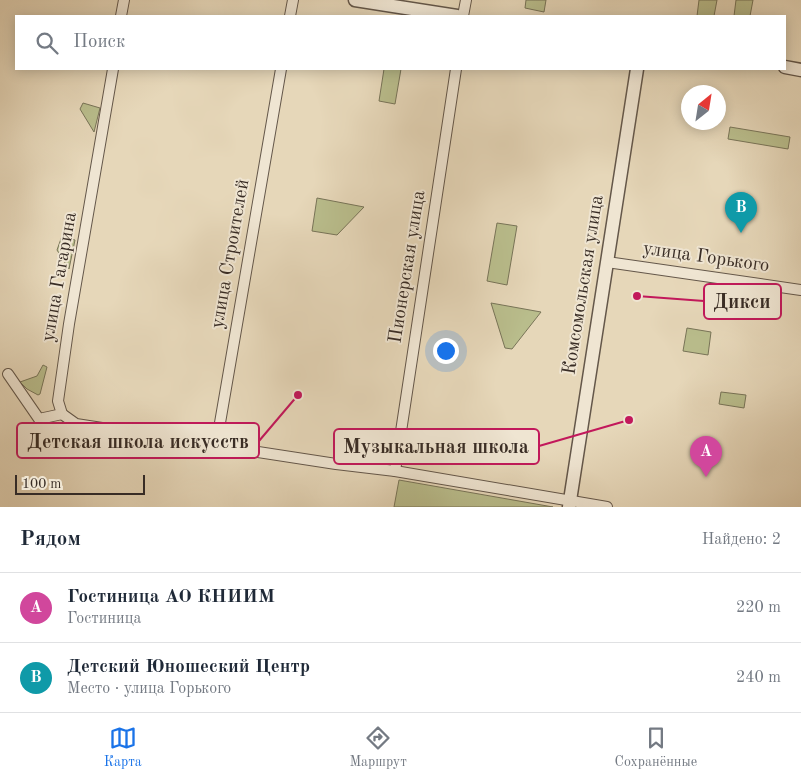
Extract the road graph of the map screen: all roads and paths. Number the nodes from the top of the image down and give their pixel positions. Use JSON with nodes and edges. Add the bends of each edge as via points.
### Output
{"nodes":[{"id":1,"x":124,"y":0,"type":"edge"},
{"id":2,"x":293,"y":0,"type":"edge"},
{"id":3,"x":355,"y":0,"type":"edge"},
{"id":4,"x":466,"y":0,"type":"edge"},
{"id":5,"x":122,"y":15,"type":"edge"},
{"id":6,"x":290,"y":15,"type":"edge"},
{"id":7,"x":451,"y":15,"type":"edge"},
{"id":8,"x":464,"y":15,"type":"edge"},
{"id":9,"x":786,"y":67,"type":"edge"},
{"id":10,"x":113,"y":70,"type":"edge"},
{"id":11,"x":281,"y":70,"type":"edge"},
{"id":12,"x":456,"y":70,"type":"edge"},
{"id":13,"x":637,"y":70,"type":"edge"},
{"id":14,"x":801,"y":70,"type":"edge"},
{"id":15,"x":607,"y":262,"type":"junction"},
{"id":16,"x":801,"y":290,"type":"edge"},
{"id":17,"x":8,"y":374,"type":"dead end"},
{"id":18,"x":62,"y":414,"type":"junction"},
{"id":19,"x":216,"y":446,"type":"junction"},
{"id":20,"x":395,"y":471,"type":"junction"},
{"id":21,"x":570,"y":504,"type":"edge"},
{"id":22,"x":607,"y":507,"type":"edge"}],
"edges":[{"from":1,"to":5,"type":"street"},
{"from":2,"to":6,"type":"street"},
{"from":3,"to":7,"type":"street"},
{"from":4,"to":8,"type":"street"},
{"from":9,"to":14,"type":"street"},
{"from":10,"to":18,"type":"street","name":"улица Гагарина","via":[[66,343],[58,401]]},
{"from":11,"to":19,"type":"street","name":"улица Строителей"},
{"from":12,"to":20,"type":"street","name":"Пионерская улица"},
{"from":13,"to":15,"type":"street","name":"Комсомольская улица"},
{"from":15,"to":16,"type":"street","name":"улица Горького"},
{"from":15,"to":21,"type":"street","name":"Комсомольская улица"},
{"from":17,"to":18,"type":"street","via":[[39,419]]},
{"from":18,"to":19,"type":"street","via":[[76,424]]},
{"from":19,"to":20,"type":"street"},
{"from":20,"to":21,"type":"street"},
{"from":21,"to":22,"type":"street"}]}
